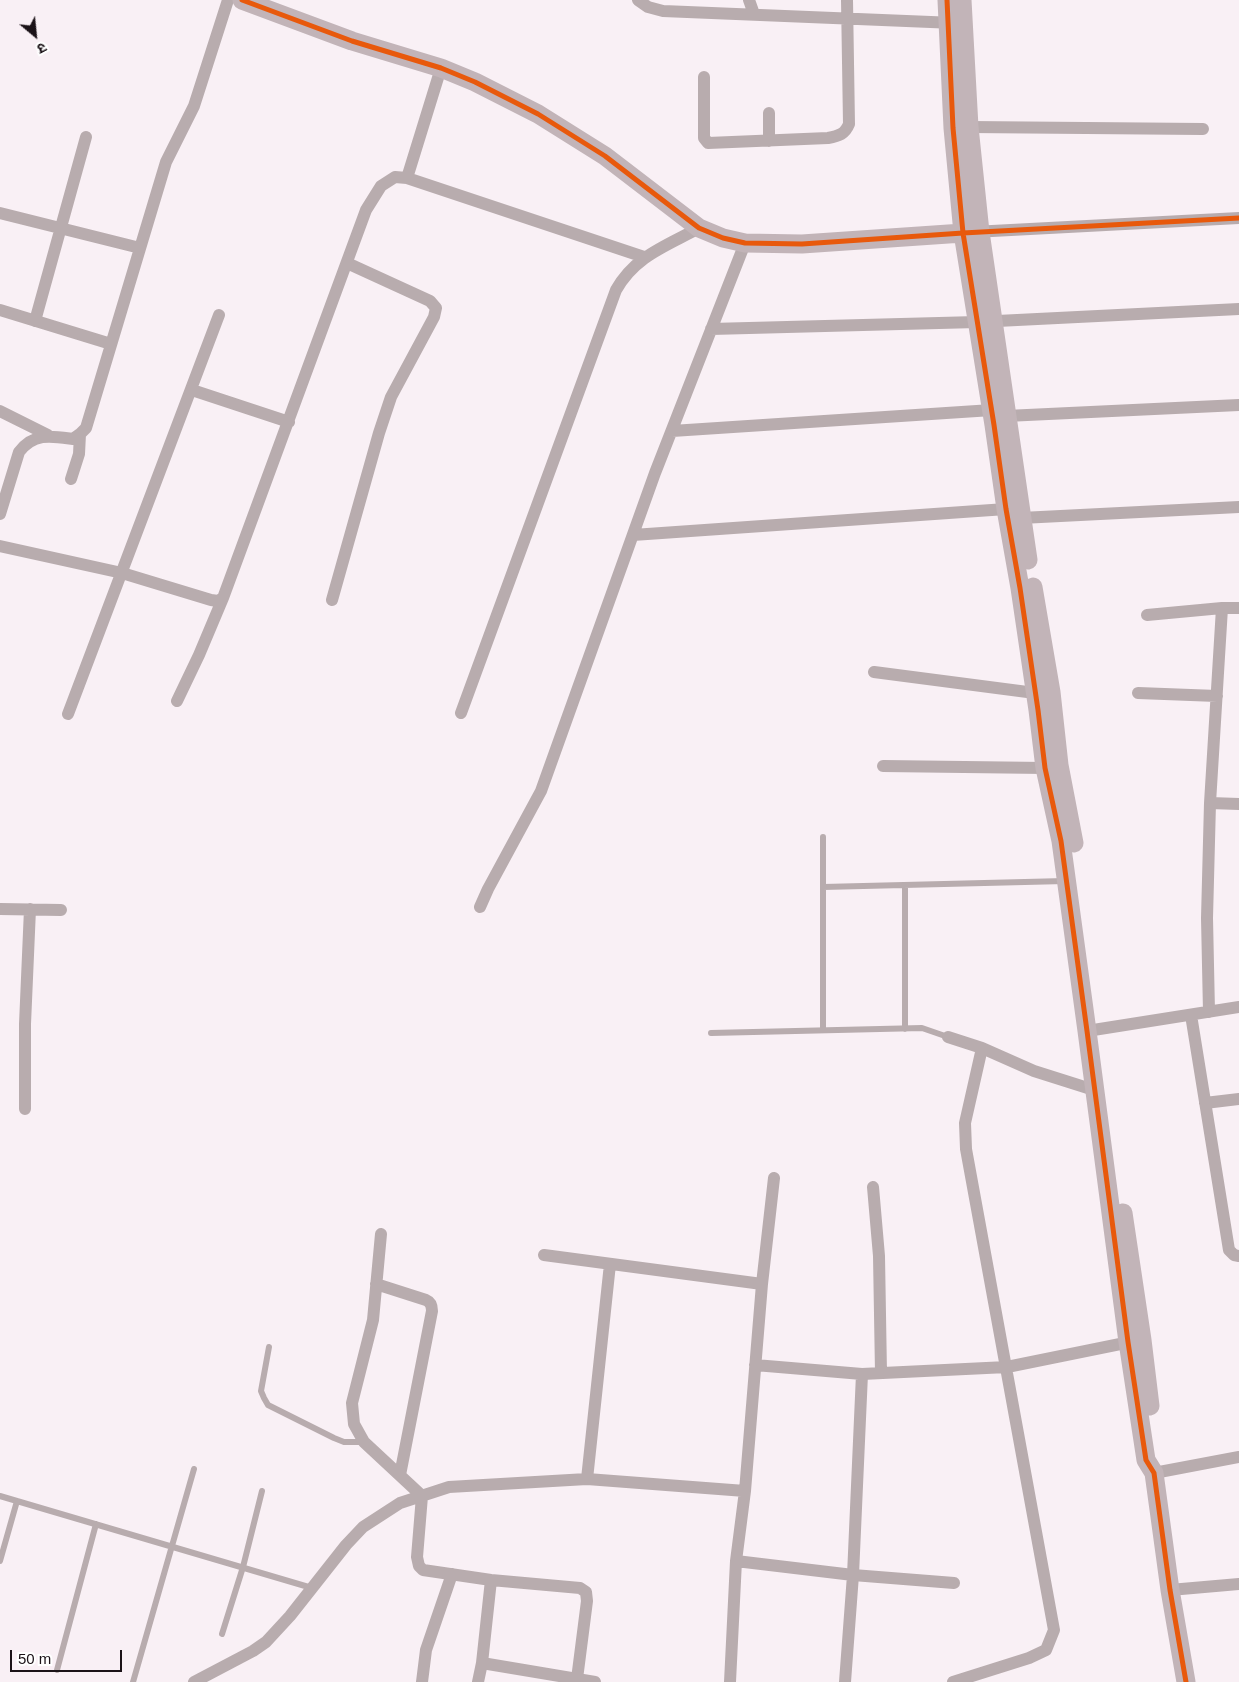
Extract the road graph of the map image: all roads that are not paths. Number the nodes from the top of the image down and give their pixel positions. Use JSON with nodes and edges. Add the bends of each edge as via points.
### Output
{"nodes":[{"id":1,"x":228,"y":0,"type":"edge"},
{"id":2,"x":242,"y":0,"type":"edge"},
{"id":3,"x":638,"y":0,"type":"edge"},
{"id":4,"x":749,"y":0,"type":"edge"},
{"id":5,"x":847,"y":0,"type":"edge"},
{"id":6,"x":947,"y":0,"type":"edge"},
{"id":7,"x":962,"y":0,"type":"edge"},
{"id":8,"x":754,"y":14,"type":"junction"},
{"id":9,"x":847,"y":18,"type":"junction"},
{"id":10,"x":955,"y":23,"type":"junction"},
{"id":11,"x":441,"y":68,"type":"junction"},
{"id":12,"x":704,"y":77,"type":"dead end"},
{"id":13,"x":769,"y":113,"type":"dead end"},
{"id":14,"x":969,"y":127,"type":"junction"},
{"id":15,"x":1203,"y":129,"type":"dead end"},
{"id":16,"x":86,"y":137,"type":"dead end"},
{"id":17,"x":769,"y":141,"type":"junction"},
{"id":18,"x":407,"y":178,"type":"junction"},
{"id":19,"x":0,"y":212,"type":"edge"},
{"id":20,"x":1239,"y":218,"type":"edge"},
{"id":21,"x":61,"y":228,"type":"junction"},
{"id":22,"x":699,"y":228,"type":"junction"},
{"id":23,"x":971,"y":232,"type":"junction"},
{"id":24,"x":745,"y":243,"type":"junction"},
{"id":25,"x":140,"y":248,"type":"junction"},
{"id":26,"x":644,"y":257,"type":"junction"},
{"id":27,"x":347,"y":263,"type":"junction"},
{"id":28,"x":1239,"y":309,"type":"edge"},
{"id":29,"x":0,"y":310,"type":"edge"},
{"id":30,"x":220,"y":315,"type":"dead end"},
{"id":31,"x":36,"y":321,"type":"junction"},
{"id":32,"x":986,"y":322,"type":"junction"},
{"id":33,"x":711,"y":329,"type":"junction"},
{"id":34,"x":111,"y":344,"type":"junction"},
{"id":35,"x":192,"y":390,"type":"junction"},
{"id":36,"x":1239,"y":405,"type":"edge"},
{"id":37,"x":0,"y":411,"type":"edge"},
{"id":38,"x":999,"y":413,"type":"junction"},
{"id":39,"x":289,"y":422,"type":"junction"},
{"id":40,"x":672,"y":432,"type":"junction"},
{"id":41,"x":80,"y":434,"type":"junction"},
{"id":42,"x":48,"y":435,"type":"junction"},
{"id":43,"x":71,"y":479,"type":"dead end"},
{"id":44,"x":1239,"y":507,"type":"edge"},
{"id":45,"x":0,"y":514,"type":"edge"},
{"id":46,"x":1013,"y":514,"type":"junction"},
{"id":47,"x":633,"y":535,"type":"junction"},
{"id":48,"x":0,"y":546,"type":"edge"},
{"id":49,"x":122,"y":573,"type":"junction"},
{"id":50,"x":223,"y":598,"type":"junction"},
{"id":51,"x":332,"y":600,"type":"dead end"},
{"id":52,"x":1222,"y":608,"type":"junction"},
{"id":53,"x":1239,"y":608,"type":"edge"},
{"id":54,"x":1147,"y":615,"type":"dead end"},
{"id":55,"x":874,"y":672,"type":"dead end"},
{"id":56,"x":1035,"y":693,"type":"junction"},
{"id":57,"x":1138,"y":693,"type":"dead end"},
{"id":58,"x":1217,"y":696,"type":"junction"},
{"id":59,"x":177,"y":701,"type":"dead end"},
{"id":60,"x":461,"y":713,"type":"dead end"},
{"id":61,"x":68,"y":714,"type":"dead end"},
{"id":62,"x":883,"y":766,"type":"dead end"},
{"id":63,"x":1045,"y":768,"type":"junction"},
{"id":64,"x":1210,"y":803,"type":"junction"},
{"id":65,"x":1239,"y":804,"type":"edge"},
{"id":66,"x":822,"y":838,"type":"dead end"},
{"id":67,"x":1066,"y":881,"type":"junction"},
{"id":68,"x":905,"y":885,"type":"junction"},
{"id":69,"x":823,"y":887,"type":"junction"},
{"id":70,"x":480,"y":907,"type":"dead end"},
{"id":71,"x":0,"y":908,"type":"edge"},
{"id":72,"x":30,"y":909,"type":"junction"},
{"id":73,"x":61,"y":910,"type":"dead end"},
{"id":74,"x":1239,"y":1008,"type":"edge"},
{"id":75,"x":1209,"y":1012,"type":"junction"},
{"id":76,"x":1190,"y":1015,"type":"junction"},
{"id":77,"x":905,"y":1029,"type":"junction"},
{"id":78,"x":823,"y":1030,"type":"junction"},
{"id":79,"x":1093,"y":1030,"type":"junction"},
{"id":80,"x":710,"y":1033,"type":"dead end"},
{"id":81,"x":948,"y":1037,"type":"joint"},
{"id":82,"x":982,"y":1048,"type":"junction"},
{"id":83,"x":1094,"y":1090,"type":"junction"},
{"id":84,"x":1239,"y":1099,"type":"edge"},
{"id":85,"x":1205,"y":1103,"type":"junction"},
{"id":86,"x":25,"y":1109,"type":"dead end"},
{"id":87,"x":774,"y":1178,"type":"dead end"},
{"id":88,"x":873,"y":1187,"type":"dead end"},
{"id":89,"x":381,"y":1234,"type":"dead end"},
{"id":90,"x":544,"y":1255,"type":"dead end"},
{"id":91,"x":1239,"y":1256,"type":"edge"},
{"id":92,"x":610,"y":1264,"type":"junction"},
{"id":93,"x":376,"y":1284,"type":"junction"},
{"id":94,"x":762,"y":1284,"type":"junction"},
{"id":95,"x":1135,"y":1341,"type":"junction"},
{"id":96,"x":269,"y":1347,"type":"dead end"},
{"id":97,"x":756,"y":1364,"type":"junction"},
{"id":98,"x":1007,"y":1367,"type":"junction"},
{"id":99,"x":881,"y":1373,"type":"junction"},
{"id":100,"x":862,"y":1374,"type":"junction"},
{"id":101,"x":364,"y":1442,"type":"junction"},
{"id":102,"x":1239,"y":1458,"type":"edge"},
{"id":103,"x":194,"y":1469,"type":"dead end"},
{"id":104,"x":1154,"y":1473,"type":"junction"},
{"id":105,"x":400,"y":1475,"type":"junction"},
{"id":106,"x":587,"y":1479,"type":"junction"},
{"id":107,"x":262,"y":1491,"type":"dead end"},
{"id":108,"x":745,"y":1491,"type":"junction"},
{"id":109,"x":0,"y":1496,"type":"edge"},
{"id":110,"x":422,"y":1496,"type":"junction"},
{"id":111,"x":17,"y":1501,"type":"junction"},
{"id":112,"x":96,"y":1524,"type":"junction"},
{"id":113,"x":172,"y":1547,"type":"junction"},
{"id":114,"x":0,"y":1561,"type":"edge"},
{"id":115,"x":736,"y":1561,"type":"junction"},
{"id":116,"x":243,"y":1568,"type":"junction"},
{"id":117,"x":452,"y":1574,"type":"junction"},
{"id":118,"x":853,"y":1575,"type":"junction"},
{"id":119,"x":491,"y":1580,"type":"junction"},
{"id":120,"x":954,"y":1583,"type":"dead end"},
{"id":121,"x":1239,"y":1584,"type":"edge"},
{"id":122,"x":312,"y":1588,"type":"junction"},
{"id":123,"x":1170,"y":1590,"type":"junction"},
{"id":124,"x":222,"y":1634,"type":"dead end"},
{"id":125,"x":482,"y":1663,"type":"junction"},
{"id":126,"x":57,"y":1670,"type":"dead end"},
{"id":127,"x":577,"y":1679,"type":"junction"},
{"id":128,"x":133,"y":1682,"type":"edge"},
{"id":129,"x":194,"y":1682,"type":"edge"},
{"id":130,"x":422,"y":1682,"type":"edge"},
{"id":131,"x":478,"y":1682,"type":"edge"},
{"id":132,"x":595,"y":1682,"type":"edge"},
{"id":133,"x":730,"y":1682,"type":"edge"},
{"id":134,"x":844,"y":1682,"type":"edge"},
{"id":135,"x":953,"y":1682,"type":"edge"},
{"id":136,"x":1186,"y":1682,"type":"edge"}],
"edges":[{"from":1,"to":25,"type":"street","via":[[194,106],[166,162]]},
{"from":2,"to":11,"type":"street","via":[[352,41]]},
{"from":3,"to":8,"type":"street","via":[[663,11]]},
{"from":4,"to":8,"type":"street"},
{"from":5,"to":9,"type":"street"},
{"from":6,"to":10,"type":"street"},
{"from":7,"to":10,"type":"street"},
{"from":8,"to":9,"type":"street"},
{"from":9,"to":10,"type":"street"},
{"from":9,"to":17,"type":"street","via":[[849,124],[846,132],[828,138]]},
{"from":10,"to":14,"type":"street"},
{"from":10,"to":23,"type":"street","via":[[953,128]]},
{"from":11,"to":18,"type":"street"},
{"from":11,"to":22,"type":"street","via":[[475,82],[605,156]]},
{"from":12,"to":17,"type":"street","via":[[704,138],[708,143]]},
{"from":13,"to":17,"type":"street"},
{"from":14,"to":15,"type":"street"},
{"from":14,"to":23,"type":"street"},
{"from":16,"to":21,"type":"street"},
{"from":18,"to":26,"type":"street"},
{"from":18,"to":27,"type":"street","via":[[395,177],[381,186],[366,210]]},
{"from":19,"to":21,"type":"street"},
{"from":20,"to":23,"type":"street"},
{"from":21,"to":25,"type":"street"},
{"from":21,"to":31,"type":"street"},
{"from":22,"to":24,"type":"street"},
{"from":22,"to":26,"type":"street"},
{"from":23,"to":24,"type":"street","via":[[802,244]]},
{"from":23,"to":32,"type":"street"},
{"from":24,"to":33,"type":"street"},
{"from":25,"to":34,"type":"street"},
{"from":26,"to":60,"type":"street","via":[[624,276],[616,290]]},
{"from":27,"to":39,"type":"street"},
{"from":27,"to":51,"type":"street","via":[[430,301],[436,308],[391,397]]},
{"from":28,"to":32,"type":"street"},
{"from":29,"to":31,"type":"street"},
{"from":30,"to":35,"type":"street"},
{"from":31,"to":34,"type":"street"},
{"from":32,"to":33,"type":"street"},
{"from":32,"to":38,"type":"street"},
{"from":33,"to":40,"type":"street"},
{"from":34,"to":41,"type":"street","via":[[86,428]]},
{"from":35,"to":39,"type":"street"},
{"from":35,"to":49,"type":"street"},
{"from":36,"to":38,"type":"street"},
{"from":37,"to":42,"type":"street"},
{"from":38,"to":40,"type":"street"},
{"from":38,"to":46,"type":"street"},
{"from":39,"to":50,"type":"street"},
{"from":40,"to":47,"type":"street"},
{"from":41,"to":42,"type":"street","via":[[73,439]]},
{"from":41,"to":43,"type":"street","via":[[80,454]]},
{"from":42,"to":45,"type":"street","via":[[30,441],[19,452]]},
{"from":44,"to":46,"type":"street"},
{"from":46,"to":47,"type":"street"},
{"from":46,"to":56,"type":"street"},
{"from":46,"to":79,"type":"street","via":[[1051,692],[1059,765],[1073,839]]},
{"from":47,"to":70,"type":"street","via":[[541,791]]},
{"from":48,"to":49,"type":"street"},
{"from":49,"to":50,"type":"street","via":[[211,600]]},
{"from":49,"to":61,"type":"street"},
{"from":50,"to":59,"type":"street"},
{"from":52,"to":53,"type":"street"},
{"from":52,"to":54,"type":"street"},
{"from":52,"to":58,"type":"street"},
{"from":55,"to":56,"type":"street"},
{"from":56,"to":63,"type":"street"},
{"from":57,"to":58,"type":"street"},
{"from":58,"to":64,"type":"street"},
{"from":62,"to":63,"type":"street"},
{"from":63,"to":67,"type":"street"},
{"from":64,"to":65,"type":"street"},
{"from":64,"to":75,"type":"street","via":[[1206,918]]},
{"from":66,"to":69,"type":"lane"},
{"from":67,"to":68,"type":"lane"},
{"from":67,"to":79,"type":"street"},
{"from":68,"to":69,"type":"lane"},
{"from":68,"to":77,"type":"lane"},
{"from":69,"to":78,"type":"lane"},
{"from":71,"to":72,"type":"street"},
{"from":72,"to":73,"type":"street"},
{"from":72,"to":86,"type":"street"},
{"from":74,"to":75,"type":"street"},
{"from":75,"to":76,"type":"street"},
{"from":76,"to":79,"type":"street"},
{"from":76,"to":85,"type":"street"},
{"from":77,"to":78,"type":"lane"},
{"from":77,"to":81,"type":"lane","via":[[922,1028]]},
{"from":78,"to":80,"type":"lane"},
{"from":79,"to":83,"type":"street"},
{"from":79,"to":95,"type":"street","via":[[1121,1200]]},
{"from":81,"to":82,"type":"street"},
{"from":82,"to":83,"type":"street","via":[[1034,1071]]},
{"from":82,"to":98,"type":"street","via":[[965,1123],[966,1149]]},
{"from":83,"to":95,"type":"street"},
{"from":84,"to":85,"type":"street"},
{"from":85,"to":91,"type":"street","via":[[1229,1250]]},
{"from":87,"to":94,"type":"street"},
{"from":88,"to":99,"type":"street","via":[[879,1256]]},
{"from":89,"to":93,"type":"street"},
{"from":90,"to":92,"type":"street"},
{"from":92,"to":94,"type":"street"},
{"from":92,"to":106,"type":"street"},
{"from":93,"to":101,"type":"street","via":[[373,1320],[352,1402],[354,1424]]},
{"from":93,"to":105,"type":"street","via":[[426,1300],[430,1302],[432,1311]]},
{"from":94,"to":97,"type":"street"},
{"from":95,"to":98,"type":"street"},
{"from":95,"to":104,"type":"street","via":[[1146,1460]]},
{"from":96,"to":101,"type":"lane","via":[[261,1391],[268,1405],[344,1442]]},
{"from":97,"to":100,"type":"street"},
{"from":97,"to":108,"type":"street"},
{"from":98,"to":99,"type":"street"},
{"from":98,"to":135,"type":"street","via":[[1054,1630],[1046,1650]]},
{"from":99,"to":100,"type":"street"},
{"from":100,"to":118,"type":"street"},
{"from":101,"to":105,"type":"street"},
{"from":102,"to":104,"type":"street"},
{"from":103,"to":113,"type":"lane"},
{"from":104,"to":123,"type":"street"},
{"from":105,"to":110,"type":"street"},
{"from":106,"to":108,"type":"street"},
{"from":106,"to":110,"type":"street","via":[[449,1487]]},
{"from":107,"to":116,"type":"lane"},
{"from":108,"to":115,"type":"street"},
{"from":109,"to":111,"type":"lane"},
{"from":110,"to":117,"type":"street","via":[[419,1566],[423,1570]]},
{"from":110,"to":122,"type":"street","via":[[400,1502],[363,1527]]},
{"from":111,"to":112,"type":"lane"},
{"from":111,"to":114,"type":"lane"},
{"from":112,"to":113,"type":"lane"},
{"from":112,"to":126,"type":"lane"},
{"from":113,"to":116,"type":"lane"},
{"from":113,"to":128,"type":"lane"},
{"from":115,"to":118,"type":"street"},
{"from":115,"to":133,"type":"street"},
{"from":116,"to":122,"type":"lane"},
{"from":116,"to":124,"type":"lane"},
{"from":117,"to":119,"type":"street"},
{"from":117,"to":130,"type":"street","via":[[426,1650]]},
{"from":118,"to":120,"type":"street"},
{"from":118,"to":134,"type":"street"},
{"from":119,"to":125,"type":"street"},
{"from":119,"to":127,"type":"street","via":[[580,1588],[586,1592]]},
{"from":121,"to":123,"type":"street"},
{"from":122,"to":129,"type":"street","via":[[266,1642]]},
{"from":123,"to":136,"type":"street"},
{"from":125,"to":127,"type":"street"},
{"from":125,"to":131,"type":"street"},
{"from":127,"to":132,"type":"street"}]}
